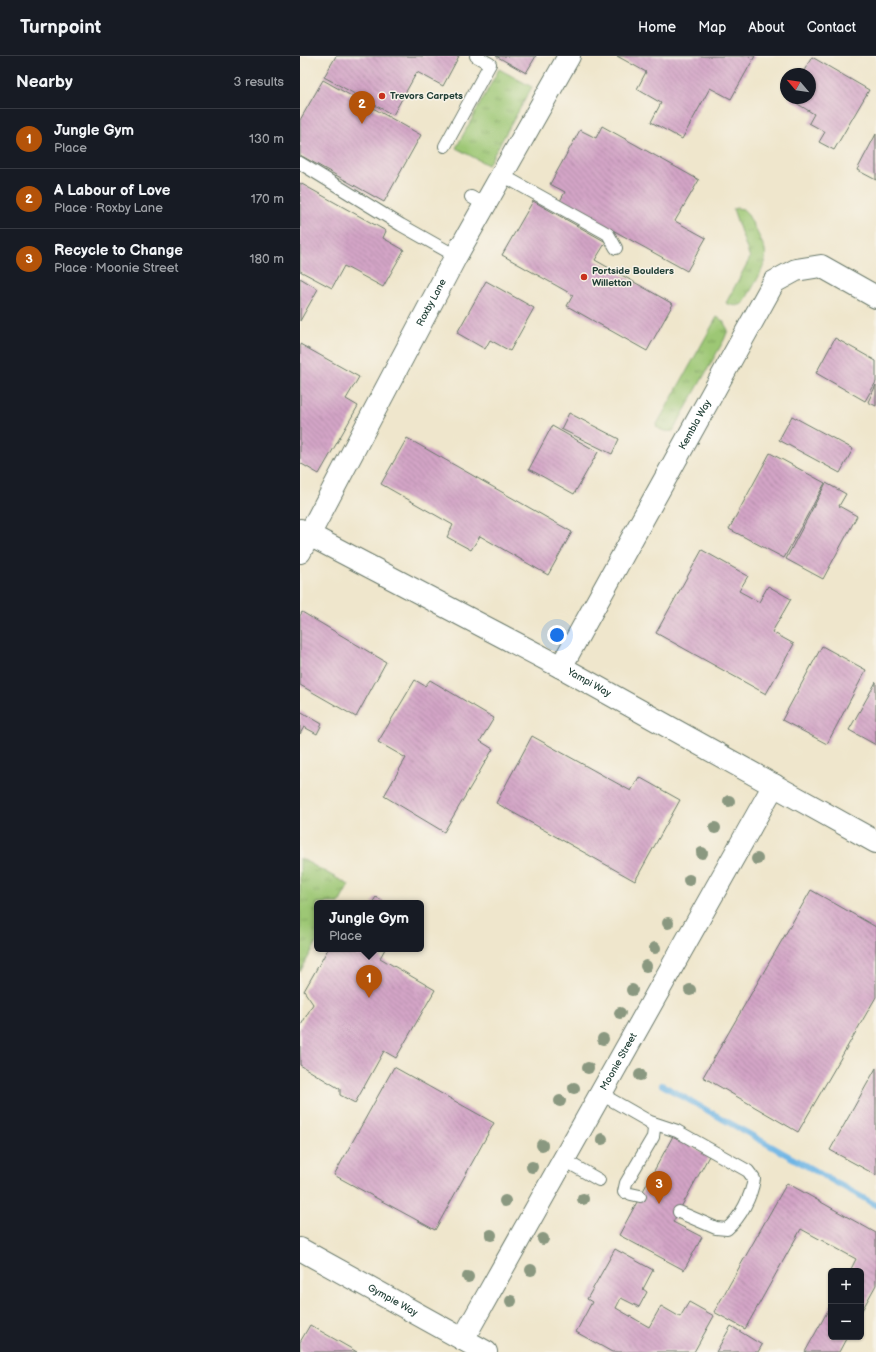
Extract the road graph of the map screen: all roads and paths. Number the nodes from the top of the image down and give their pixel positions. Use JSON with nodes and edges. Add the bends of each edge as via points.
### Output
{"nodes":[{"id":1,"x":476,"y":56,"type":"edge"},
{"id":2,"x":569,"y":56,"type":"edge"},
{"id":3,"x":445,"y":146,"type":"dead end"},
{"id":4,"x":300,"y":163,"type":"edge"},
{"id":5,"x":502,"y":175,"type":"junction"},
{"id":6,"x":616,"y":248,"type":"dead end"},
{"id":7,"x":456,"y":256,"type":"junction"},
{"id":8,"x":876,"y":297,"type":"edge"},
{"id":9,"x":303,"y":539,"type":"edge"},
{"id":10,"x":561,"y":667,"type":"junction"},
{"id":11,"x":774,"y":785,"type":"junction"},
{"id":12,"x":876,"y":842,"type":"edge"},
{"id":13,"x":600,"y":1094,"type":"junction"},
{"id":14,"x":650,"y":1122,"type":"junction"},
{"id":15,"x":564,"y":1160,"type":"junction"},
{"id":16,"x":600,"y":1180,"type":"dead end"},
{"id":17,"x":632,"y":1194,"type":"dead end"},
{"id":18,"x":679,"y":1212,"type":"dead end"},
{"id":19,"x":300,"y":1249,"type":"edge"},
{"id":20,"x":463,"y":1339,"type":"junction"},
{"id":21,"x":486,"y":1352,"type":"edge"}],
"edges":[{"from":1,"to":3,"type":"lane","via":[[490,64]]},
{"from":2,"to":5,"type":"street","name":"Roxby Lane"},
{"from":4,"to":7,"type":"lane","via":[[403,222]]},
{"from":5,"to":6,"type":"lane","via":[[608,234]]},
{"from":5,"to":7,"type":"street","name":"Roxby Lane","via":[[478,201]]},
{"from":7,"to":9,"type":"street","name":"Roxby Lane"},
{"from":8,"to":10,"type":"street","name":"Kembla Way","via":[[821,266],[796,270],[774,282]]},
{"from":9,"to":10,"type":"street","name":"Yampi Way"},
{"from":10,"to":11,"type":"street","name":"Yampi Way"},
{"from":11,"to":12,"type":"street","name":"Yampi Way"},
{"from":11,"to":13,"type":"street","name":"Moonie Street"},
{"from":13,"to":14,"type":"lane"},
{"from":13,"to":15,"type":"street","name":"Moonie Street"},
{"from":14,"to":17,"type":"lane","via":[[654,1129],[653,1137],[626,1183]]},
{"from":14,"to":18,"type":"lane","via":[[677,1131],[748,1170],[754,1179],[752,1191],[735,1223],[727,1229],[716,1228]]},
{"from":15,"to":16,"type":"lane"},
{"from":15,"to":20,"type":"street","name":"Moonie Street"},
{"from":19,"to":20,"type":"street","name":"Gympie Way"},
{"from":20,"to":21,"type":"street","name":"Gympie Way"}]}
